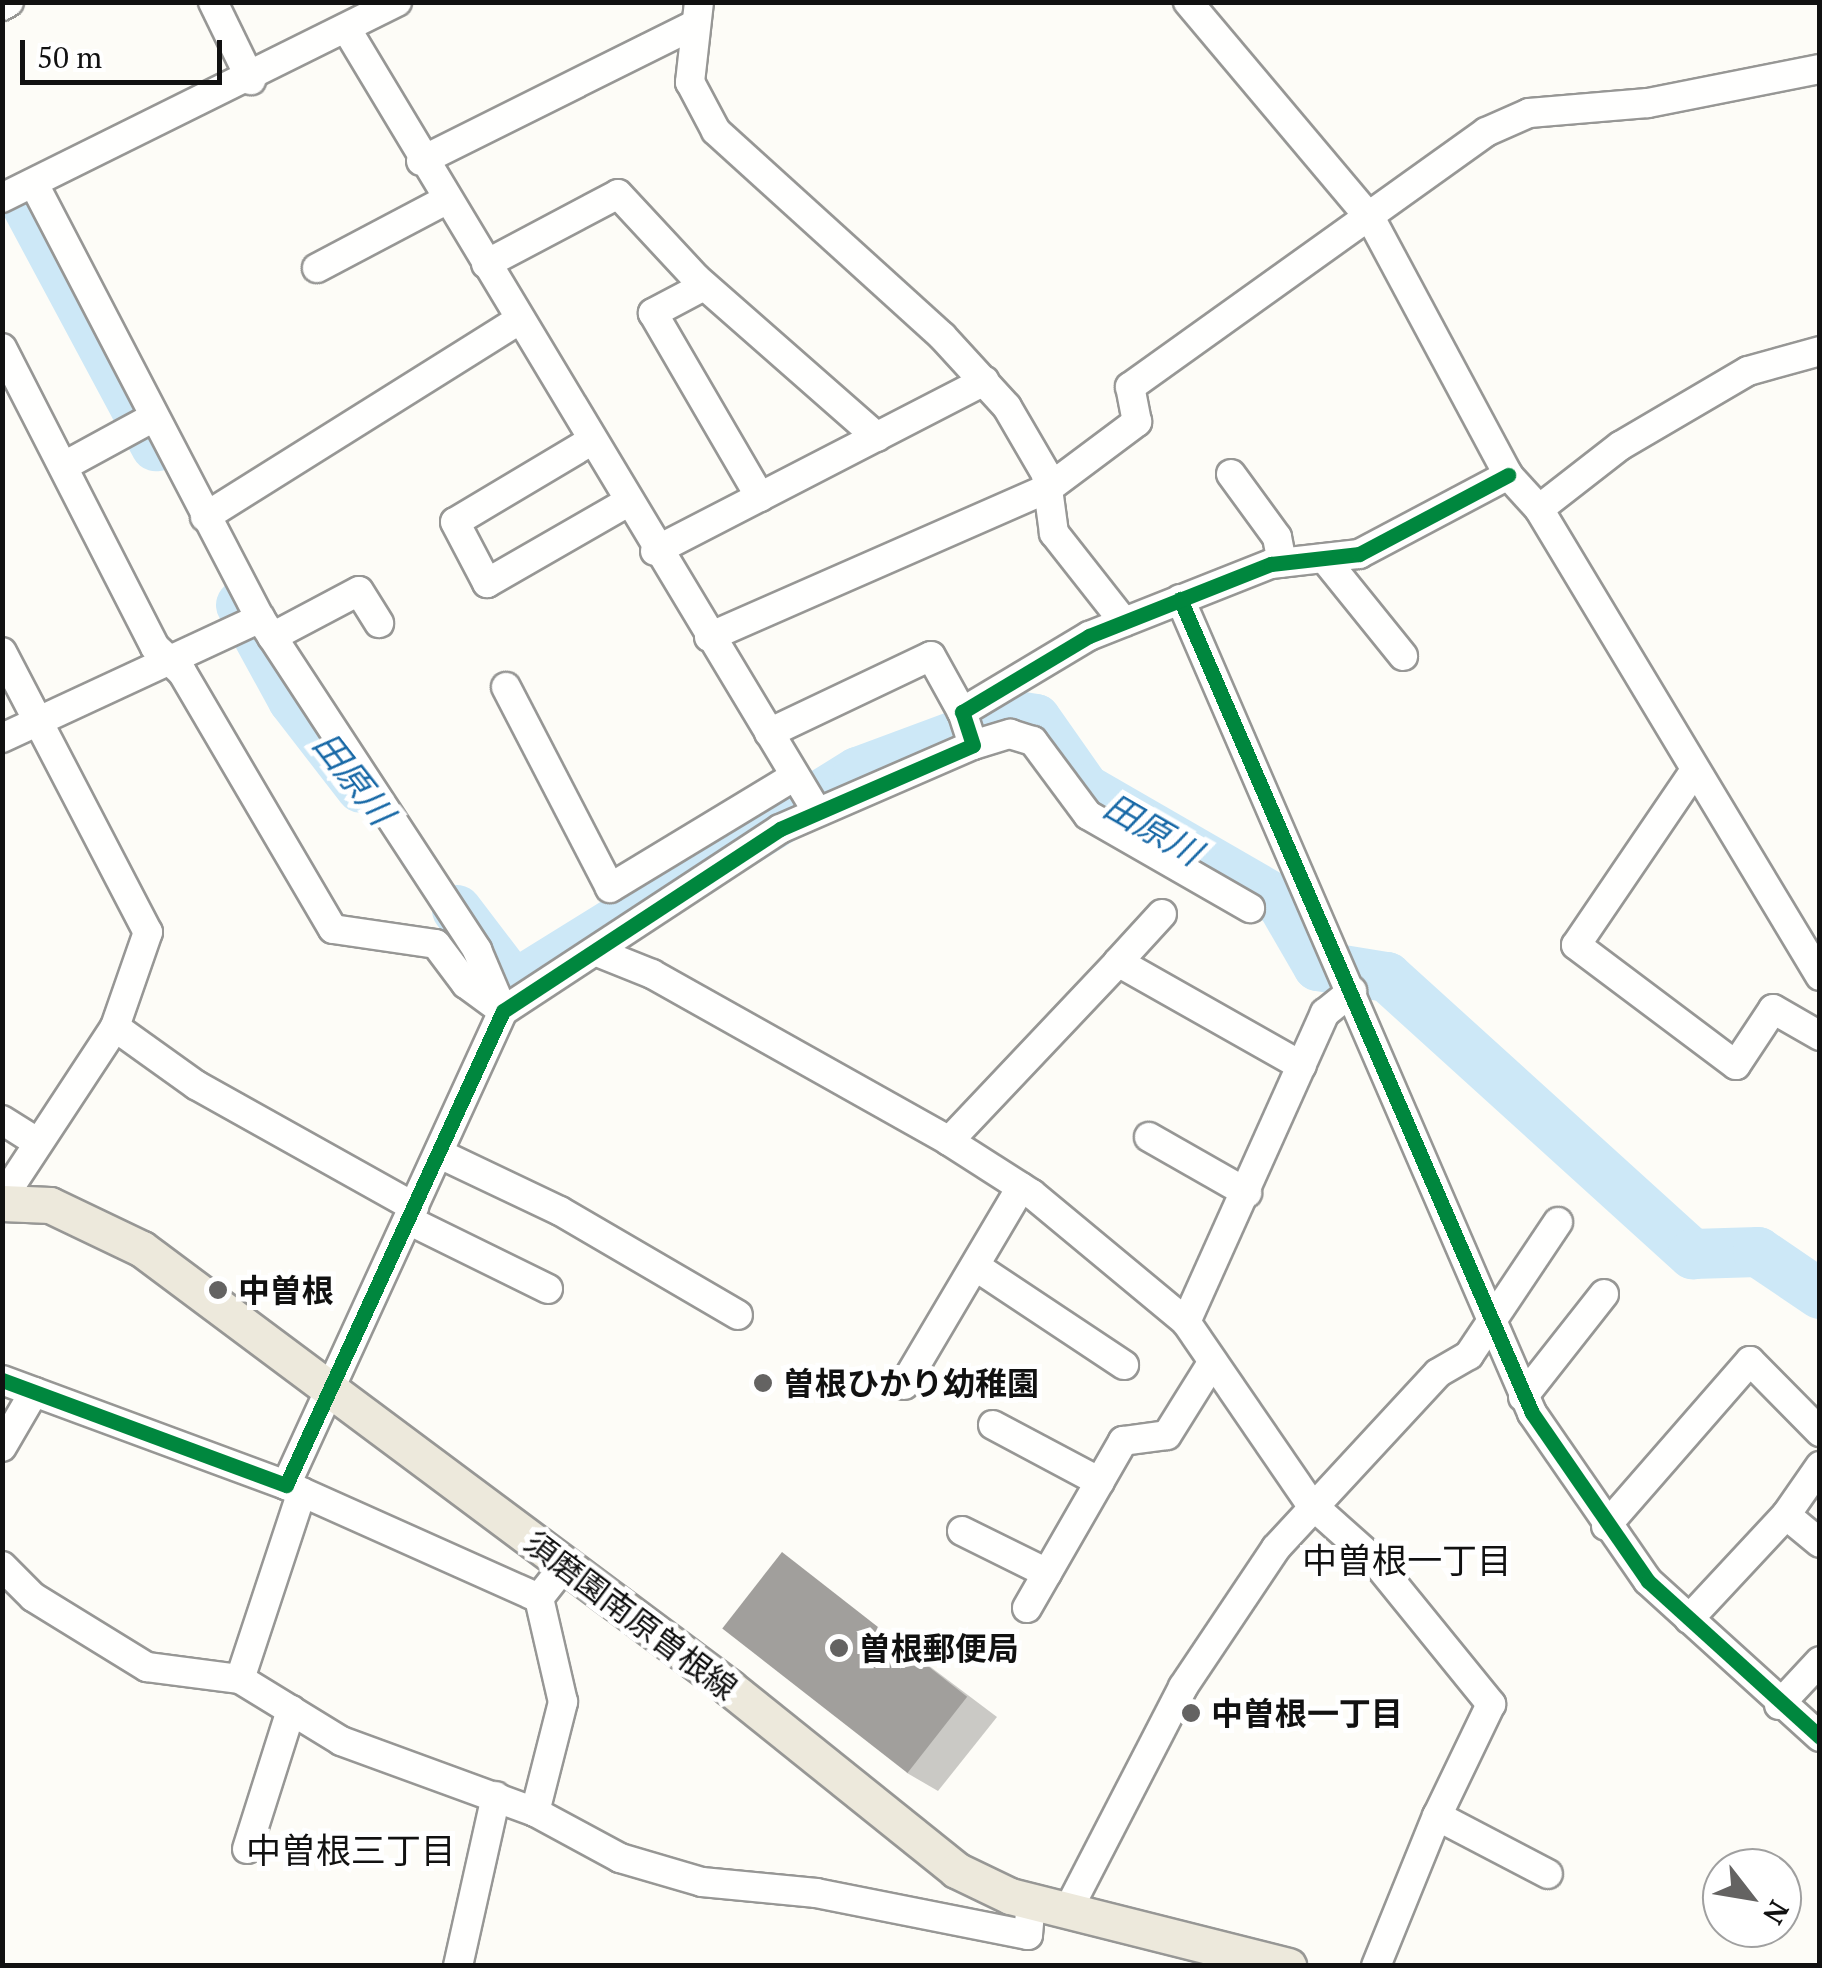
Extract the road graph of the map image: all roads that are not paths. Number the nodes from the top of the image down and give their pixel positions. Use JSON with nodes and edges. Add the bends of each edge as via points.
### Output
{"nodes":[{"id":1,"x":10,"y":2,"type":"edge"},
{"id":2,"x":213,"y":2,"type":"edge"},
{"id":3,"x":397,"y":2,"type":"edge"},
{"id":4,"x":1188,"y":2,"type":"edge"},
{"id":5,"x":2,"y":6,"type":"edge"},
{"id":6,"x":697,"y":14,"type":"edge"},
{"id":7,"x":348,"y":33,"type":"junction"},
{"id":8,"x":1820,"y":69,"type":"edge"},
{"id":9,"x":251,"y":80,"type":"junction"},
{"id":10,"x":421,"y":162,"type":"junction"},
{"id":11,"x":12,"y":189,"type":"edge"},
{"id":12,"x":446,"y":200,"type":"junction"},
{"id":13,"x":1371,"y":219,"type":"junction"},
{"id":14,"x":486,"y":264,"type":"junction"},
{"id":15,"x":316,"y":268,"type":"dead end"},
{"id":16,"x":704,"y":286,"type":"junction"},
{"id":17,"x":519,"y":320,"type":"junction"},
{"id":18,"x":2,"y":348,"type":"edge"},
{"id":19,"x":1820,"y":351,"type":"edge"},
{"id":20,"x":984,"y":382,"type":"junction"},
{"id":21,"x":154,"y":417,"type":"junction"},
{"id":22,"x":877,"y":437,"type":"junction"},
{"id":23,"x":591,"y":441,"type":"junction"},
{"id":24,"x":64,"y":466,"type":"junction"},
{"id":25,"x":1231,"y":474,"type":"dead end"},
{"id":26,"x":1508,"y":475,"type":"junction"},
{"id":27,"x":1050,"y":487,"type":"junction"},
{"id":28,"x":760,"y":497,"type":"junction"},
{"id":29,"x":628,"y":502,"type":"junction"},
{"id":30,"x":1539,"y":509,"type":"junction"},
{"id":31,"x":205,"y":516,"type":"junction"},
{"id":32,"x":655,"y":551,"type":"junction"},
{"id":33,"x":1324,"y":558,"type":"junction"},
{"id":34,"x":1282,"y":562,"type":"junction"},
{"id":35,"x":1180,"y":599,"type":"junction"},
{"id":36,"x":1124,"y":622,"type":"junction"},
{"id":37,"x":379,"y":623,"type":"dead end"},
{"id":38,"x":266,"y":627,"type":"junction"},
{"id":39,"x":708,"y":637,"type":"junction"},
{"id":40,"x":2,"y":652,"type":"edge"},
{"id":41,"x":1404,"y":656,"type":"dead end"},
{"id":42,"x":166,"y":657,"type":"junction"},
{"id":43,"x":506,"y":687,"type":"dead end"},
{"id":44,"x":962,"y":712,"type":"junction"},
{"id":45,"x":40,"y":717,"type":"junction"},
{"id":46,"x":768,"y":733,"type":"junction"},
{"id":47,"x":2,"y":738,"type":"edge"},
{"id":48,"x":973,"y":746,"type":"junction"},
{"id":49,"x":1693,"y":774,"type":"junction"},
{"id":50,"x":795,"y":776,"type":"junction"},
{"id":51,"x":816,"y":810,"type":"junction"},
{"id":52,"x":610,"y":888,"type":"junction"},
{"id":53,"x":1250,"y":908,"type":"dead end"},
{"id":54,"x":1162,"y":914,"type":"dead end"},
{"id":55,"x":638,"y":928,"type":"junction"},
{"id":56,"x":602,"y":954,"type":"junction"},
{"id":57,"x":1118,"y":962,"type":"junction"},
{"id":58,"x":1820,"y":976,"type":"edge"},
{"id":59,"x":1352,"y":991,"type":"junction"},
{"id":60,"x":503,"y":1012,"type":"junction"},
{"id":61,"x":114,"y":1028,"type":"junction"},
{"id":62,"x":1820,"y":1036,"type":"edge"},
{"id":63,"x":1302,"y":1066,"type":"junction"},
{"id":64,"x":2,"y":1120,"type":"edge"},
{"id":65,"x":1149,"y":1138,"type":"dead end"},
{"id":66,"x":950,"y":1141,"type":"junction"},
{"id":67,"x":37,"y":1142,"type":"junction"},
{"id":68,"x":440,"y":1154,"type":"junction"},
{"id":69,"x":1021,"y":1187,"type":"junction"},
{"id":70,"x":1246,"y":1193,"type":"junction"},
{"id":71,"x":2,"y":1201,"type":"edge"},
{"id":72,"x":411,"y":1214,"type":"junction"},
{"id":73,"x":1558,"y":1222,"type":"dead end"},
{"id":74,"x":975,"y":1266,"type":"junction"},
{"id":75,"x":548,"y":1289,"type":"dead end"},
{"id":76,"x":1604,"y":1294,"type":"dead end"},
{"id":77,"x":738,"y":1316,"type":"dead end"},
{"id":78,"x":1484,"y":1320,"type":"junction"},
{"id":79,"x":1186,"y":1322,"type":"junction"},
{"id":80,"x":1212,"y":1363,"type":"junction"},
{"id":81,"x":1124,"y":1365,"type":"dead end"},
{"id":82,"x":2,"y":1380,"type":"edge"},
{"id":83,"x":904,"y":1385,"type":"dead end"},
{"id":84,"x":325,"y":1391,"type":"junction"},
{"id":85,"x":34,"y":1392,"type":"junction"},
{"id":86,"x":1524,"y":1396,"type":"junction"},
{"id":87,"x":993,"y":1425,"type":"dead end"},
{"id":88,"x":1820,"y":1432,"type":"edge"},
{"id":89,"x":2,"y":1448,"type":"edge"},
{"id":90,"x":1820,"y":1466,"type":"edge"},
{"id":91,"x":1100,"y":1482,"type":"junction"},
{"id":92,"x":294,"y":1488,"type":"junction"},
{"id":93,"x":1310,"y":1503,"type":"junction"},
{"id":94,"x":1786,"y":1514,"type":"junction"},
{"id":95,"x":1606,"y":1526,"type":"junction"},
{"id":96,"x":962,"y":1530,"type":"dead end"},
{"id":97,"x":1820,"y":1543,"type":"edge"},
{"id":98,"x":566,"y":1565,"type":"junction"},
{"id":99,"x":2,"y":1566,"type":"edge"},
{"id":100,"x":1047,"y":1573,"type":"junction"},
{"id":101,"x":539,"y":1598,"type":"junction"},
{"id":102,"x":1027,"y":1608,"type":"dead end"},
{"id":103,"x":1690,"y":1620,"type":"junction"},
{"id":104,"x":1820,"y":1660,"type":"edge"},
{"id":105,"x":240,"y":1679,"type":"junction"},
{"id":106,"x":1779,"y":1705,"type":"junction"},
{"id":107,"x":291,"y":1710,"type":"junction"},
{"id":108,"x":1820,"y":1737,"type":"edge"},
{"id":109,"x":496,"y":1796,"type":"junction"},
{"id":110,"x":535,"y":1812,"type":"junction"},
{"id":111,"x":1437,"y":1816,"type":"junction"},
{"id":112,"x":248,"y":1849,"type":"dead end"},
{"id":113,"x":1548,"y":1874,"type":"dead end"},
{"id":114,"x":1031,"y":1901,"type":"junction"},
{"id":115,"x":1067,"y":1912,"type":"junction"},
{"id":116,"x":458,"y":1966,"type":"edge"},
{"id":117,"x":1288,"y":1966,"type":"edge"},
{"id":118,"x":1376,"y":1966,"type":"edge"}],
"edges":[{"from":1,"to":5,"type":"street"},
{"from":2,"to":9,"type":"street"},
{"from":3,"to":7,"type":"street"},
{"from":4,"to":13,"type":"street"},
{"from":6,"to":10,"type":"street"},
{"from":6,"to":20,"type":"street","via":[[690,82],[716,131]]},
{"from":7,"to":9,"type":"street"},
{"from":7,"to":10,"type":"street"},
{"from":8,"to":13,"type":"street","via":[[1648,104],[1529,113],[1486,132]]},
{"from":9,"to":11,"type":"street"},
{"from":10,"to":12,"type":"street"},
{"from":11,"to":21,"type":"street"},
{"from":12,"to":14,"type":"street"},
{"from":12,"to":15,"type":"street"},
{"from":13,"to":26,"type":"street"},
{"from":13,"to":27,"type":"street","via":[[1130,387],[1137,422]]},
{"from":14,"to":16,"type":"street","via":[[618,194]]},
{"from":14,"to":17,"type":"street"},
{"from":16,"to":22,"type":"street"},
{"from":16,"to":28,"type":"street","via":[[653,313]]},
{"from":17,"to":23,"type":"street"},
{"from":17,"to":31,"type":"street"},
{"from":18,"to":24,"type":"street"},
{"from":19,"to":30,"type":"street","via":[[1748,371],[1620,446]]},
{"from":20,"to":22,"type":"street"},
{"from":20,"to":27,"type":"street"},
{"from":21,"to":24,"type":"street"},
{"from":21,"to":31,"type":"street"},
{"from":22,"to":28,"type":"street"},
{"from":23,"to":29,"type":"street"},
{"from":23,"to":29,"type":"street","via":[[455,522],[488,583]]},
{"from":24,"to":42,"type":"street"},
{"from":25,"to":34,"type":"street","via":[[1277,538]]},
{"from":26,"to":30,"type":"street"},
{"from":26,"to":33,"type":"street","via":[[1359,554]]},
{"from":27,"to":36,"type":"street","via":[[1054,533]]},
{"from":27,"to":39,"type":"street"},
{"from":28,"to":32,"type":"street"},
{"from":29,"to":32,"type":"street"},
{"from":30,"to":49,"type":"street"},
{"from":31,"to":38,"type":"street"},
{"from":32,"to":39,"type":"street"},
{"from":33,"to":34,"type":"street"},
{"from":33,"to":41,"type":"street"},
{"from":34,"to":35,"type":"street"},
{"from":35,"to":36,"type":"street"},
{"from":35,"to":59,"type":"street"},
{"from":36,"to":44,"type":"street"},
{"from":37,"to":38,"type":"street","via":[[359,591]]},
{"from":38,"to":42,"type":"street"},
{"from":38,"to":60,"type":"street","via":[[476,950]]},
{"from":39,"to":46,"type":"street"},
{"from":40,"to":45,"type":"street"},
{"from":42,"to":45,"type":"street"},
{"from":42,"to":60,"type":"street","via":[[334,929],[436,944],[466,984]]},
{"from":43,"to":52,"type":"street"},
{"from":44,"to":46,"type":"street","via":[[931,656]]},
{"from":44,"to":48,"type":"street"},
{"from":45,"to":47,"type":"street"},
{"from":45,"to":61,"type":"street","via":[[148,932]]},
{"from":46,"to":50,"type":"street"},
{"from":48,"to":51,"type":"street"},
{"from":48,"to":53,"type":"street","via":[[1010,734],[1032,741],[1088,814]]},
{"from":49,"to":58,"type":"street"},
{"from":49,"to":62,"type":"street","via":[[1576,945],[1736,1065],[1773,1009]]},
{"from":50,"to":51,"type":"street"},
{"from":50,"to":52,"type":"street"},
{"from":51,"to":55,"type":"street"},
{"from":52,"to":55,"type":"street"},
{"from":54,"to":57,"type":"street"},
{"from":55,"to":56,"type":"street"},
{"from":56,"to":60,"type":"street"},
{"from":56,"to":66,"type":"street","via":[[652,974]]},
{"from":57,"to":63,"type":"street"},
{"from":57,"to":66,"type":"street"},
{"from":59,"to":63,"type":"street","via":[[1325,1013]]},
{"from":59,"to":78,"type":"street"},
{"from":60,"to":68,"type":"street"},
{"from":61,"to":67,"type":"street"},
{"from":61,"to":72,"type":"street"},
{"from":63,"to":70,"type":"street"},
{"from":64,"to":67,"type":"street"},
{"from":65,"to":70,"type":"street"},
{"from":66,"to":69,"type":"street"},
{"from":67,"to":71,"type":"street"},
{"from":68,"to":72,"type":"street"},
{"from":68,"to":77,"type":"street","via":[[560,1211]]},
{"from":69,"to":74,"type":"street"},
{"from":69,"to":79,"type":"street"},
{"from":70,"to":79,"type":"street"},
{"from":71,"to":84,"type":"main road","name":"須磨園南原曽根線","via":[[50,1205],[142,1249]]},
{"from":72,"to":75,"type":"street"},
{"from":72,"to":84,"type":"street"},
{"from":73,"to":78,"type":"street"},
{"from":74,"to":81,"type":"street"},
{"from":74,"to":83,"type":"street"},
{"from":76,"to":86,"type":"street"},
{"from":78,"to":86,"type":"street"},
{"from":78,"to":93,"type":"street","via":[[1469,1354],[1438,1373]]},
{"from":79,"to":80,"type":"street"},
{"from":80,"to":91,"type":"street","via":[[1167,1435],[1124,1441]]},
{"from":80,"to":93,"type":"street"},
{"from":82,"to":85,"type":"street"},
{"from":84,"to":92,"type":"street"},
{"from":84,"to":98,"type":"main road","name":"須磨園南原曽根線"},
{"from":85,"to":89,"type":"street"},
{"from":85,"to":92,"type":"street"},
{"from":86,"to":95,"type":"street"},
{"from":87,"to":91,"type":"street"},
{"from":88,"to":95,"type":"street","via":[[1750,1361]]},
{"from":90,"to":94,"type":"street"},
{"from":91,"to":100,"type":"street"},
{"from":92,"to":101,"type":"street"},
{"from":92,"to":105,"type":"street"},
{"from":93,"to":111,"type":"street","via":[[1374,1560],[1491,1704]]},
{"from":93,"to":115,"type":"street","via":[[1183,1688]]},
{"from":94,"to":97,"type":"street"},
{"from":94,"to":103,"type":"street"},
{"from":95,"to":103,"type":"street"},
{"from":96,"to":100,"type":"street"},
{"from":98,"to":101,"type":"street"},
{"from":98,"to":114,"type":"main road","name":"須磨園南原曽根線","via":[[956,1870]]},
{"from":99,"to":105,"type":"street","via":[[33,1597],[147,1667]]},
{"from":100,"to":102,"type":"street"},
{"from":101,"to":110,"type":"street","via":[[563,1702]]},
{"from":103,"to":106,"type":"street"},
{"from":104,"to":106,"type":"street"},
{"from":105,"to":107,"type":"street"},
{"from":106,"to":108,"type":"street"},
{"from":107,"to":109,"type":"street","via":[[341,1741]]},
{"from":107,"to":112,"type":"street"},
{"from":109,"to":110,"type":"street"},
{"from":109,"to":116,"type":"street"},
{"from":110,"to":114,"type":"street","via":[[620,1858],[702,1882],[816,1893],[1028,1935]]},
{"from":111,"to":113,"type":"street"},
{"from":111,"to":118,"type":"street"},
{"from":114,"to":115,"type":"main road","name":"須磨園南原曽根線"},
{"from":115,"to":117,"type":"main road","name":"須磨園南原曽根線"}]}
